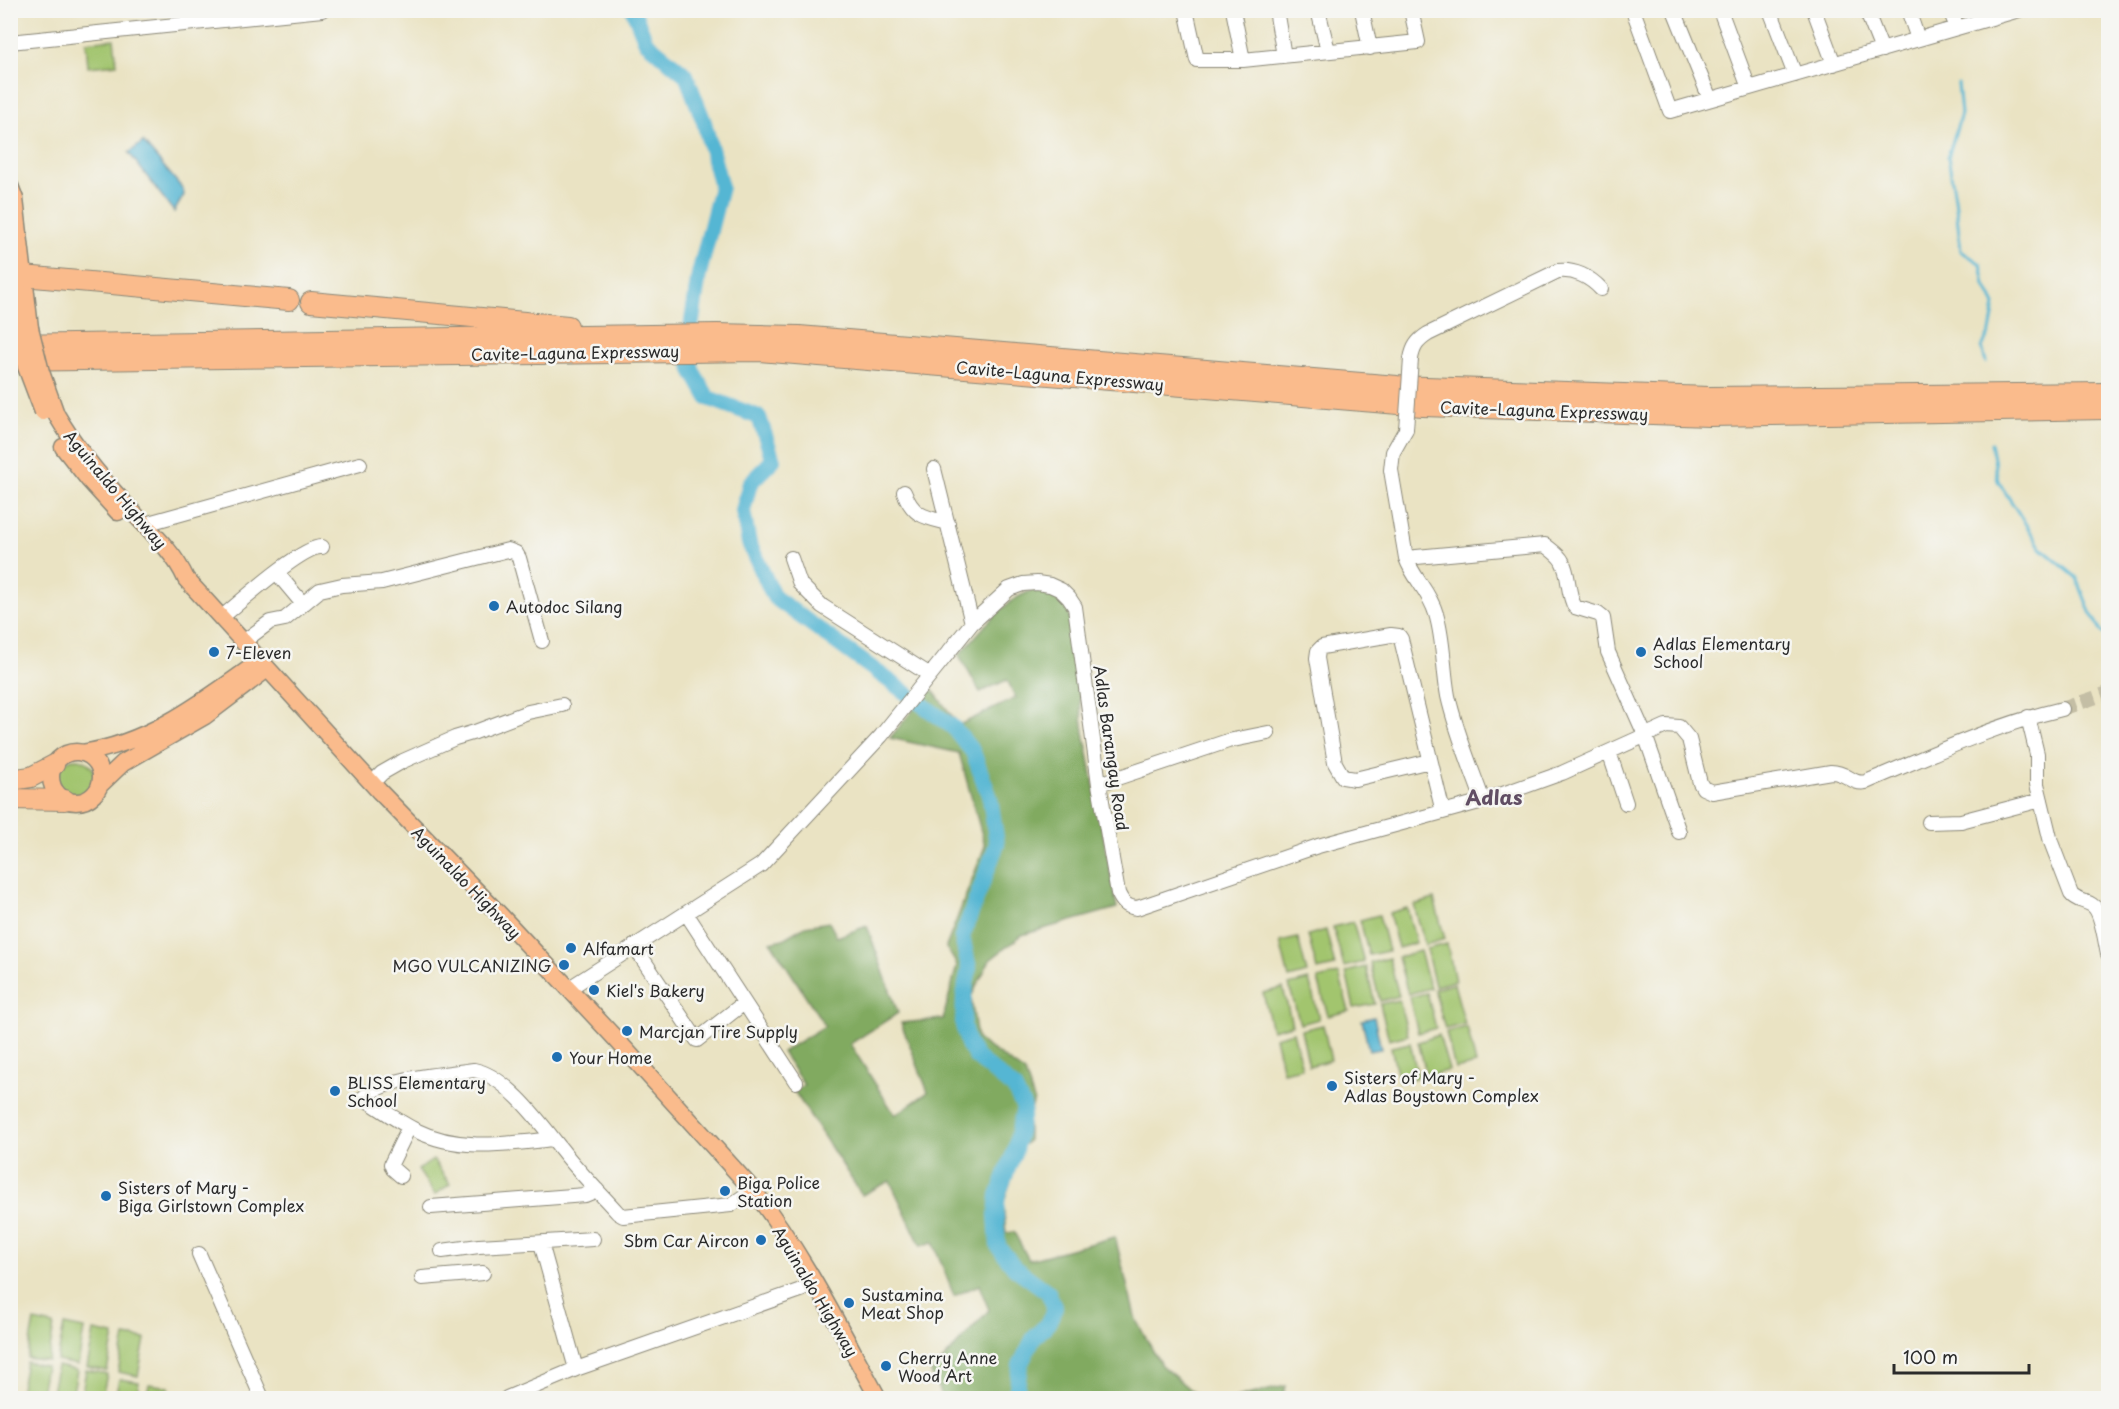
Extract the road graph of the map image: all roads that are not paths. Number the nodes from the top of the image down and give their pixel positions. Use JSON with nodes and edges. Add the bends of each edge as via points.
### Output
{"nodes":[{"id":1,"x":243,"y":10,"type":"edge"},
{"id":2,"x":1186,"y":10,"type":"edge"},
{"id":3,"x":1233,"y":10,"type":"edge"},
{"id":4,"x":1276,"y":10,"type":"edge"},
{"id":5,"x":1318,"y":10,"type":"edge"},
{"id":6,"x":1362,"y":10,"type":"edge"},
{"id":7,"x":1411,"y":10,"type":"edge"},
{"id":8,"x":1633,"y":10,"type":"edge"},
{"id":9,"x":1674,"y":10,"type":"edge"},
{"id":10,"x":1720,"y":10,"type":"edge"},
{"id":11,"x":1770,"y":10,"type":"edge"},
{"id":12,"x":1814,"y":10,"type":"edge"},
{"id":13,"x":1866,"y":10,"type":"edge"},
{"id":14,"x":1908,"y":10,"type":"edge"},
{"id":15,"x":1950,"y":10,"type":"edge"},
{"id":16,"x":2019,"y":10,"type":"edge"},
{"id":17,"x":322,"y":11,"type":"edge"},
{"id":18,"x":2004,"y":13,"type":"edge"},
{"id":19,"x":1957,"y":28,"type":"junction"},
{"id":20,"x":10,"y":33,"type":"edge"},
{"id":21,"x":1918,"y":39,"type":"junction"},
{"id":22,"x":10,"y":42,"type":"edge"},
{"id":23,"x":1370,"y":48,"type":"junction"},
{"id":24,"x":1882,"y":50,"type":"junction"},
{"id":25,"x":1328,"y":51,"type":"junction"},
{"id":26,"x":1284,"y":56,"type":"junction"},
{"id":27,"x":1243,"y":60,"type":"junction"},
{"id":28,"x":1834,"y":64,"type":"junction"},
{"id":29,"x":1795,"y":75,"type":"junction"},
{"id":30,"x":1749,"y":88,"type":"junction"},
{"id":31,"x":1710,"y":99,"type":"junction"},
{"id":32,"x":10,"y":186,"type":"edge"},
{"id":33,"x":15,"y":269,"type":"edge"},
{"id":34,"x":1601,"y":289,"type":"dead end"},
{"id":35,"x":289,"y":300,"type":"dead end"},
{"id":36,"x":311,"y":302,"type":"dead end"},
{"id":37,"x":19,"y":334,"type":"edge"},
{"id":38,"x":717,"y":342,"type":"junction"},
{"id":39,"x":670,"y":343,"type":"junction"},
{"id":40,"x":10,"y":361,"type":"edge"},
{"id":41,"x":2109,"y":393,"type":"edge"},
{"id":42,"x":2109,"y":409,"type":"edge"},
{"id":43,"x":50,"y":413,"type":"junction"},
{"id":44,"x":360,"y":464,"type":"dead end"},
{"id":45,"x":934,"y":469,"type":"dead end"},
{"id":46,"x":904,"y":492,"type":"dead end"},
{"id":47,"x":948,"y":523,"type":"junction"},
{"id":48,"x":147,"y":528,"type":"junction"},
{"id":49,"x":322,"y":547,"type":"dead end"},
{"id":50,"x":791,"y":558,"type":"dead end"},
{"id":51,"x":1406,"y":558,"type":"junction"},
{"id":52,"x":277,"y":573,"type":"junction"},
{"id":53,"x":186,"y":579,"type":"junction"},
{"id":54,"x":303,"y":604,"type":"junction"},
{"id":55,"x":221,"y":618,"type":"junction"},
{"id":56,"x":972,"y":623,"type":"junction"},
{"id":57,"x":542,"y":641,"type":"dead end"},
{"id":58,"x":243,"y":642,"type":"junction"},
{"id":59,"x":263,"y":665,"type":"junction"},
{"id":60,"x":926,"y":680,"type":"junction"},
{"id":61,"x":284,"y":686,"type":"junction"},
{"id":62,"x":232,"y":689,"type":"junction"},
{"id":63,"x":562,"y":705,"type":"dead end"},
{"id":64,"x":2062,"y":709,"type":"tunnel mouth"},
{"id":65,"x":2028,"y":717,"type":"junction"},
{"id":66,"x":1268,"y":733,"type":"dead end"},
{"id":67,"x":1645,"y":735,"type":"junction"},
{"id":68,"x":1609,"y":752,"type":"junction"},
{"id":69,"x":82,"y":753,"type":"junction"},
{"id":70,"x":1430,"y":762,"type":"junction"},
{"id":71,"x":54,"y":765,"type":"junction"},
{"id":72,"x":10,"y":780,"type":"edge"},
{"id":73,"x":372,"y":783,"type":"junction"},
{"id":74,"x":1099,"y":784,"type":"junction"},
{"id":75,"x":100,"y":785,"type":"junction"},
{"id":76,"x":10,"y":799,"type":"edge"},
{"id":77,"x":65,"y":800,"type":"junction"},
{"id":78,"x":2041,"y":800,"type":"junction"},
{"id":79,"x":1483,"y":801,"type":"junction"},
{"id":80,"x":1626,"y":803,"type":"dead end"},
{"id":81,"x":1443,"y":812,"type":"junction"},
{"id":82,"x":1929,"y":822,"type":"dead end"},
{"id":83,"x":1678,"y":832,"type":"dead end"},
{"id":84,"x":686,"y":913,"type":"junction"},
{"id":85,"x":634,"y":946,"type":"junction"},
{"id":86,"x":2109,"y":954,"type":"edge"},
{"id":87,"x":568,"y":989,"type":"junction"},
{"id":88,"x":744,"y":1004,"type":"junction"},
{"id":89,"x":796,"y":1082,"type":"dead end"},
{"id":90,"x":409,"y":1127,"type":"junction"},
{"id":91,"x":553,"y":1139,"type":"junction"},
{"id":92,"x":401,"y":1176,"type":"dead end"},
{"id":93,"x":597,"y":1190,"type":"junction"},
{"id":94,"x":753,"y":1190,"type":"junction"},
{"id":95,"x":431,"y":1207,"type":"dead end"},
{"id":96,"x":593,"y":1239,"type":"dead end"},
{"id":97,"x":541,"y":1243,"type":"junction"},
{"id":98,"x":442,"y":1251,"type":"dead end"},
{"id":99,"x":199,"y":1254,"type":"dead end"},
{"id":100,"x":483,"y":1273,"type":"dead end"},
{"id":101,"x":422,"y":1278,"type":"dead end"},
{"id":102,"x":814,"y":1282,"type":"junction"},
{"id":103,"x":576,"y":1369,"type":"junction"},
{"id":104,"x":262,"y":1398,"type":"edge"},
{"id":105,"x":507,"y":1398,"type":"edge"},
{"id":106,"x":878,"y":1398,"type":"edge"}],
"edges":[{"from":1,"to":20,"type":"street"},
{"from":2,"to":27,"type":"street","via":[[1197,60]]},
{"from":3,"to":27,"type":"street"},
{"from":4,"to":26,"type":"street"},
{"from":5,"to":25,"type":"street"},
{"from":6,"to":23,"type":"street"},
{"from":7,"to":23,"type":"street","via":[[1418,42]]},
{"from":8,"to":31,"type":"street","via":[[1670,111]]},
{"from":9,"to":31,"type":"street"},
{"from":10,"to":30,"type":"street"},
{"from":11,"to":29,"type":"street"},
{"from":12,"to":28,"type":"street"},
{"from":13,"to":24,"type":"street"},
{"from":14,"to":21,"type":"street"},
{"from":15,"to":19,"type":"street"},
{"from":16,"to":18,"type":"street"},
{"from":17,"to":22,"type":"street"},
{"from":18,"to":19,"type":"street"},
{"from":19,"to":21,"type":"street"},
{"from":21,"to":24,"type":"street"},
{"from":23,"to":25,"type":"street"},
{"from":24,"to":28,"type":"street"},
{"from":25,"to":26,"type":"street"},
{"from":26,"to":27,"type":"street"},
{"from":28,"to":29,"type":"street"},
{"from":29,"to":30,"type":"street"},
{"from":30,"to":31,"type":"street"},
{"from":32,"to":33,"type":"main road","name":"Aguinaldo Highway","via":[[15,199]]},
{"from":33,"to":35,"type":"highway"},
{"from":33,"to":37,"type":"main road","name":"Aguinaldo Highway"},
{"from":34,"to":51,"type":"street","bridge":true,"via":[[1575,272],[1558,271],[1428,334],[1414,347],[1406,429],[1393,452],[1391,470]]},
{"from":36,"to":39,"type":"highway"},
{"from":37,"to":39,"type":"highway","name":"Cavite–Laguna Expressway"},
{"from":37,"to":43,"type":"main road","name":"Aguinaldo Highway","bridge":true,"via":[[26,367]]},
{"from":38,"to":39,"type":"highway","name":"Cavite–Laguna Expressway"},
{"from":38,"to":41,"type":"highway","name":"Cavite–Laguna Expressway","via":[[799,336],[1397,386],[1709,397]]},
{"from":38,"to":42,"type":"highway","name":"Cavite–Laguna Expressway","via":[[800,353],[1423,406],[1709,416]]},
{"from":39,"to":40,"type":"highway","name":"Cavite–Laguna Expressway"},
{"from":43,"to":48,"type":"main road","name":"Aguinaldo Highway"},
{"from":43,"to":53,"type":"main road","name":"Aguinaldo Highway","via":[[55,434],[89,480],[172,573]]},
{"from":44,"to":48,"type":"street","via":[[152,522]]},
{"from":45,"to":47,"type":"street"},
{"from":46,"to":47,"type":"street","via":[[917,513]]},
{"from":47,"to":56,"type":"street"},
{"from":48,"to":53,"type":"main road","name":"Aguinaldo Highway","via":[[180,565]]},
{"from":49,"to":52,"type":"street","via":[[300,556]]},
{"from":50,"to":60,"type":"street","via":[[800,584],[822,606]]},
{"from":51,"to":67,"type":"street","via":[[1545,545],[1563,562],[1575,607],[1603,618],[1611,659]]},
{"from":51,"to":79,"type":"street","via":[[1437,616],[1448,696]]},
{"from":52,"to":54,"type":"street"},
{"from":52,"to":55,"type":"street"},
{"from":53,"to":55,"type":"main road","name":"Aguinaldo Highway"},
{"from":54,"to":57,"type":"street","via":[[331,587],[382,582],[512,551],[519,558]]},
{"from":54,"to":58,"type":"street","via":[[285,619],[270,622]]},
{"from":55,"to":58,"type":"main road","name":"Aguinaldo Highway"},
{"from":56,"to":60,"type":"street","name":"Adlas Barangay Road"},
{"from":56,"to":74,"type":"street","name":"Adlas Barangay Road","via":[[1009,589],[1023,584],[1050,585],[1069,598],[1075,607]]},
{"from":58,"to":59,"type":"main road","name":"Aguinaldo Highway"},
{"from":58,"to":62,"type":"main road"},
{"from":59,"to":61,"type":"main road","name":"Aguinaldo Highway"},
{"from":59,"to":62,"type":"main road"},
{"from":60,"to":84,"type":"street","name":"Adlas Barangay Road","via":[[761,865]]},
{"from":61,"to":62,"type":"main road"},
{"from":61,"to":73,"type":"main road","name":"Aguinaldo Highway"},
{"from":62,"to":69,"type":"main road","via":[[115,747]]},
{"from":62,"to":75,"type":"main road","via":[[196,722],[130,758]]},
{"from":63,"to":73,"type":"street","via":[[528,711],[455,738],[403,761]]},
{"from":64,"to":65,"type":"street"},
{"from":65,"to":67,"type":"street","name":"Adlas Barangay Road","via":[[1863,783],[1854,782],[1843,772],[1831,771],[1712,792],[1700,783],[1689,739],[1679,727],[1666,726]]},
{"from":65,"to":78,"type":"street","via":[[2037,750]]},
{"from":66,"to":74,"type":"street","via":[[1228,741]]},
{"from":67,"to":68,"type":"street","name":"Adlas Barangay Road"},
{"from":67,"to":83,"type":"street"},
{"from":68,"to":79,"type":"street","name":"Adlas Barangay Road"},
{"from":68,"to":80,"type":"street"},
{"from":69,"to":71,"type":"main road","via":[[66,754]]},
{"from":69,"to":75,"type":"main road","via":[[100,769]]},
{"from":70,"to":70,"type":"street","via":[[1355,779],[1343,777],[1335,763],[1317,658],[1322,647],[1399,636]]},
{"from":70,"to":81,"type":"street"},
{"from":71,"to":72,"type":"highway","via":[[31,777]]},
{"from":71,"to":77,"type":"main road","via":[[53,788]]},
{"from":73,"to":87,"type":"main road","name":"Aguinaldo Highway"},
{"from":74,"to":81,"type":"street","name":"Adlas Barangay Road","via":[[1118,893],[1129,907],[1137,908],[1318,846]]},
{"from":75,"to":77,"type":"main road","via":[[86,801]]},
{"from":76,"to":77,"type":"highway"},
{"from":78,"to":82,"type":"street","via":[[1961,821]]},
{"from":78,"to":86,"type":"street","via":[[2051,842],[2071,894],[2098,912]]},
{"from":79,"to":81,"type":"street","name":"Adlas Barangay Road"},
{"from":84,"to":85,"type":"street","name":"Adlas Barangay Road"},
{"from":84,"to":88,"type":"street"},
{"from":85,"to":87,"type":"street","name":"Adlas Barangay Road"},
{"from":85,"to":88,"type":"street","via":[[697,1040]]},
{"from":87,"to":94,"type":"main road","name":"Aguinaldo Highway"},
{"from":88,"to":89,"type":"street"},
{"from":90,"to":91,"type":"street","via":[[458,1144]]},
{"from":90,"to":91,"type":"street","via":[[363,1098],[372,1089],[388,1083],[474,1070],[503,1085]]},
{"from":90,"to":92,"type":"street","via":[[391,1164]]},
{"from":91,"to":93,"type":"street"},
{"from":93,"to":94,"type":"street","via":[[623,1216],[731,1205]]},
{"from":93,"to":95,"type":"street","via":[[585,1195]]},
{"from":94,"to":102,"type":"main road","name":"Aguinaldo Highway"},
{"from":96,"to":97,"type":"street"},
{"from":97,"to":98,"type":"street"},
{"from":97,"to":103,"type":"street"},
{"from":99,"to":104,"type":"street"},
{"from":100,"to":101,"type":"street"},
{"from":102,"to":103,"type":"street","via":[[801,1290]]},
{"from":102,"to":106,"type":"main road","name":"Aguinaldo Highway"},
{"from":103,"to":105,"type":"street"}]}
